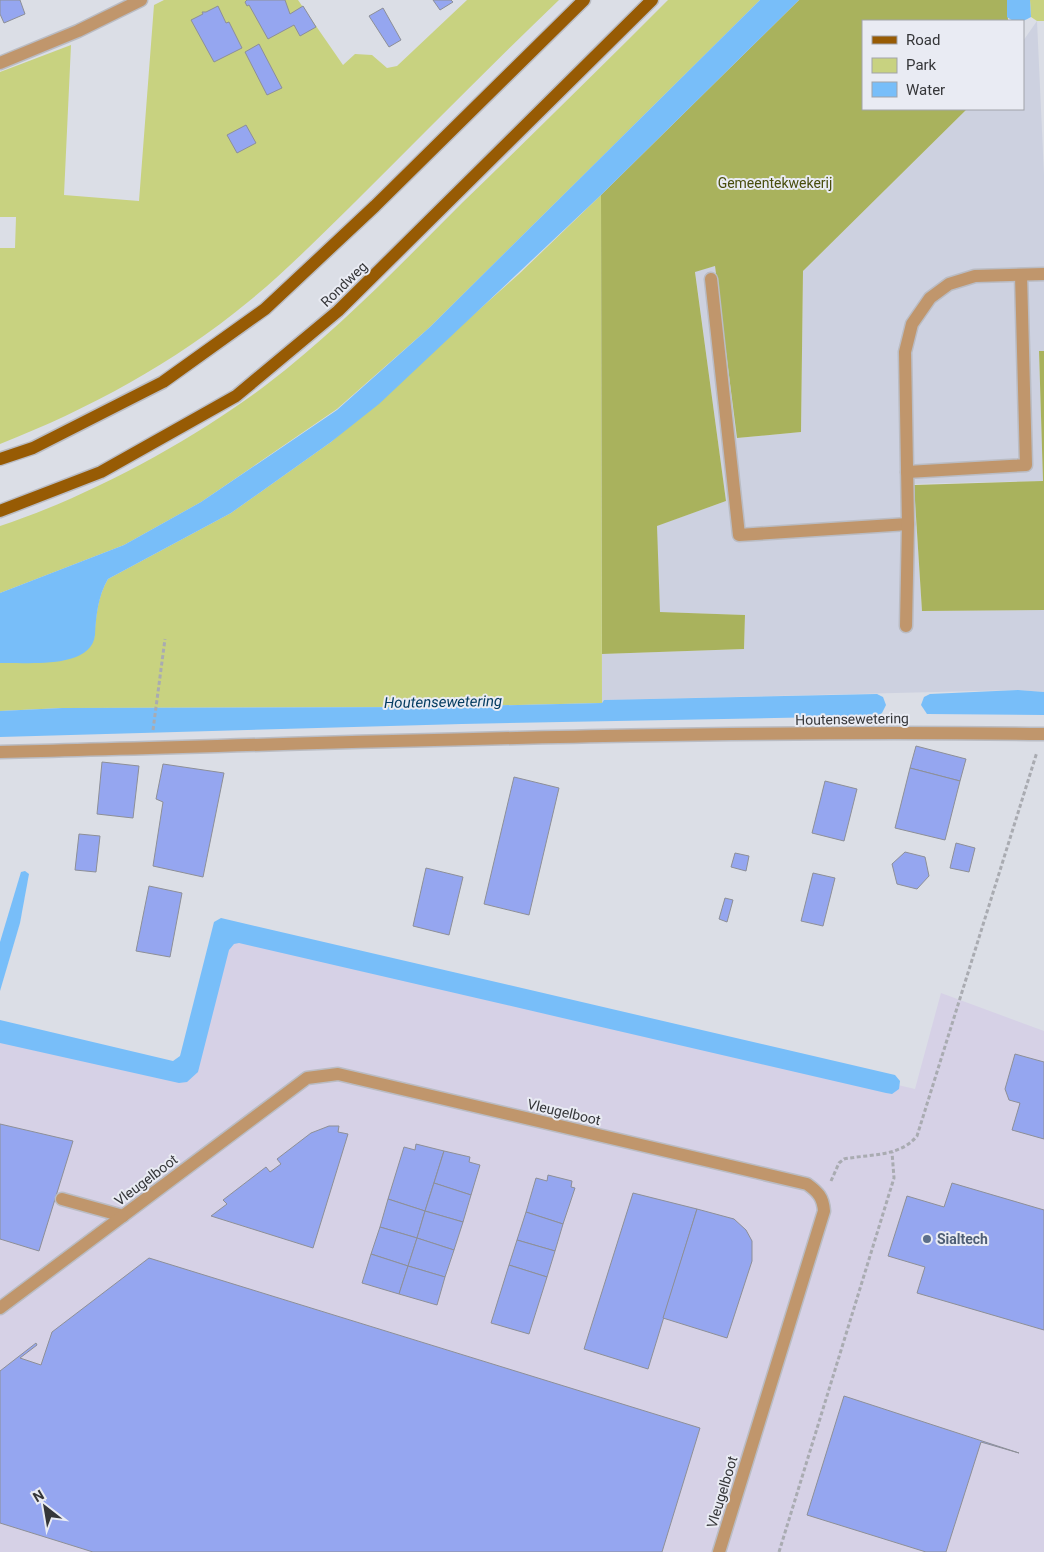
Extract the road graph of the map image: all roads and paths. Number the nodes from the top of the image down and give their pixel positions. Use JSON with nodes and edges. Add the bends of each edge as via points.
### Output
{"nodes":[{"id":1,"x":141,"y":0,"type":"edge"},
{"id":2,"x":584,"y":0,"type":"edge"},
{"id":3,"x":652,"y":0,"type":"edge"},
{"id":4,"x":0,"y":63,"type":"edge"},
{"id":5,"x":1044,"y":274,"type":"edge"},
{"id":6,"x":1021,"y":275,"type":"junction"},
{"id":7,"x":711,"y":280,"type":"dead end"},
{"id":8,"x":0,"y":460,"type":"edge"},
{"id":9,"x":907,"y":472,"type":"junction"},
{"id":10,"x":0,"y":511,"type":"edge"},
{"id":11,"x":908,"y":524,"type":"junction"},
{"id":12,"x":906,"y":626,"type":"dead end"},
{"id":13,"x":165,"y":639,"type":"dead end"},
{"id":14,"x":1043,"y":734,"type":"edge"},
{"id":15,"x":151,"y":748,"type":"junction"},
{"id":16,"x":0,"y":752,"type":"edge"},
{"id":17,"x":892,"y":1152,"type":"junction"},
{"id":18,"x":62,"y":1199,"type":"dead end"},
{"id":19,"x":823,"y":1200,"type":"junction"},
{"id":20,"x":123,"y":1216,"type":"junction"},
{"id":21,"x":0,"y":1308,"type":"edge"},
{"id":22,"x":719,"y":1552,"type":"edge"},
{"id":23,"x":779,"y":1552,"type":"edge"}],
"edges":[{"from":1,"to":4,"type":"street","via":[[78,31]]},
{"from":2,"to":8,"type":"main road","via":[[375,206],[265,309],[163,382],[33,448]]},
{"from":3,"to":10,"type":"main road","name":"Rondweg","via":[[338,311],[236,396],[101,472]]},
{"from":5,"to":6,"type":"street"},
{"from":6,"to":9,"type":"street","via":[[975,276],[949,284],[930,298],[912,324],[905,352]]},
{"from":6,"to":9,"type":"street","via":[[1026,465]]},
{"from":7,"to":11,"type":"street","via":[[739,535]]},
{"from":9,"to":11,"type":"street"},
{"from":11,"to":12,"type":"street"},
{"from":13,"to":15,"type":"path"},
{"from":14,"to":15,"type":"street","name":"Houtensewetering","via":[[648,736]]},
{"from":14,"to":17,"type":"path","via":[[917,1136],[909,1146]]},
{"from":15,"to":16,"type":"street","name":"Houtensewetering"},
{"from":17,"to":19,"type":"path","via":[[861,1155],[839,1162]]},
{"from":17,"to":23,"type":"path","via":[[894,1178]]},
{"from":18,"to":20,"type":"street"},
{"from":19,"to":20,"type":"street","name":"Vleugelboot","via":[[807,1184],[338,1074],[308,1078]]},
{"from":19,"to":22,"type":"street","name":"Vleugelboot","via":[[824,1211]]},
{"from":20,"to":21,"type":"street","name":"Vleugelboot"}]}
